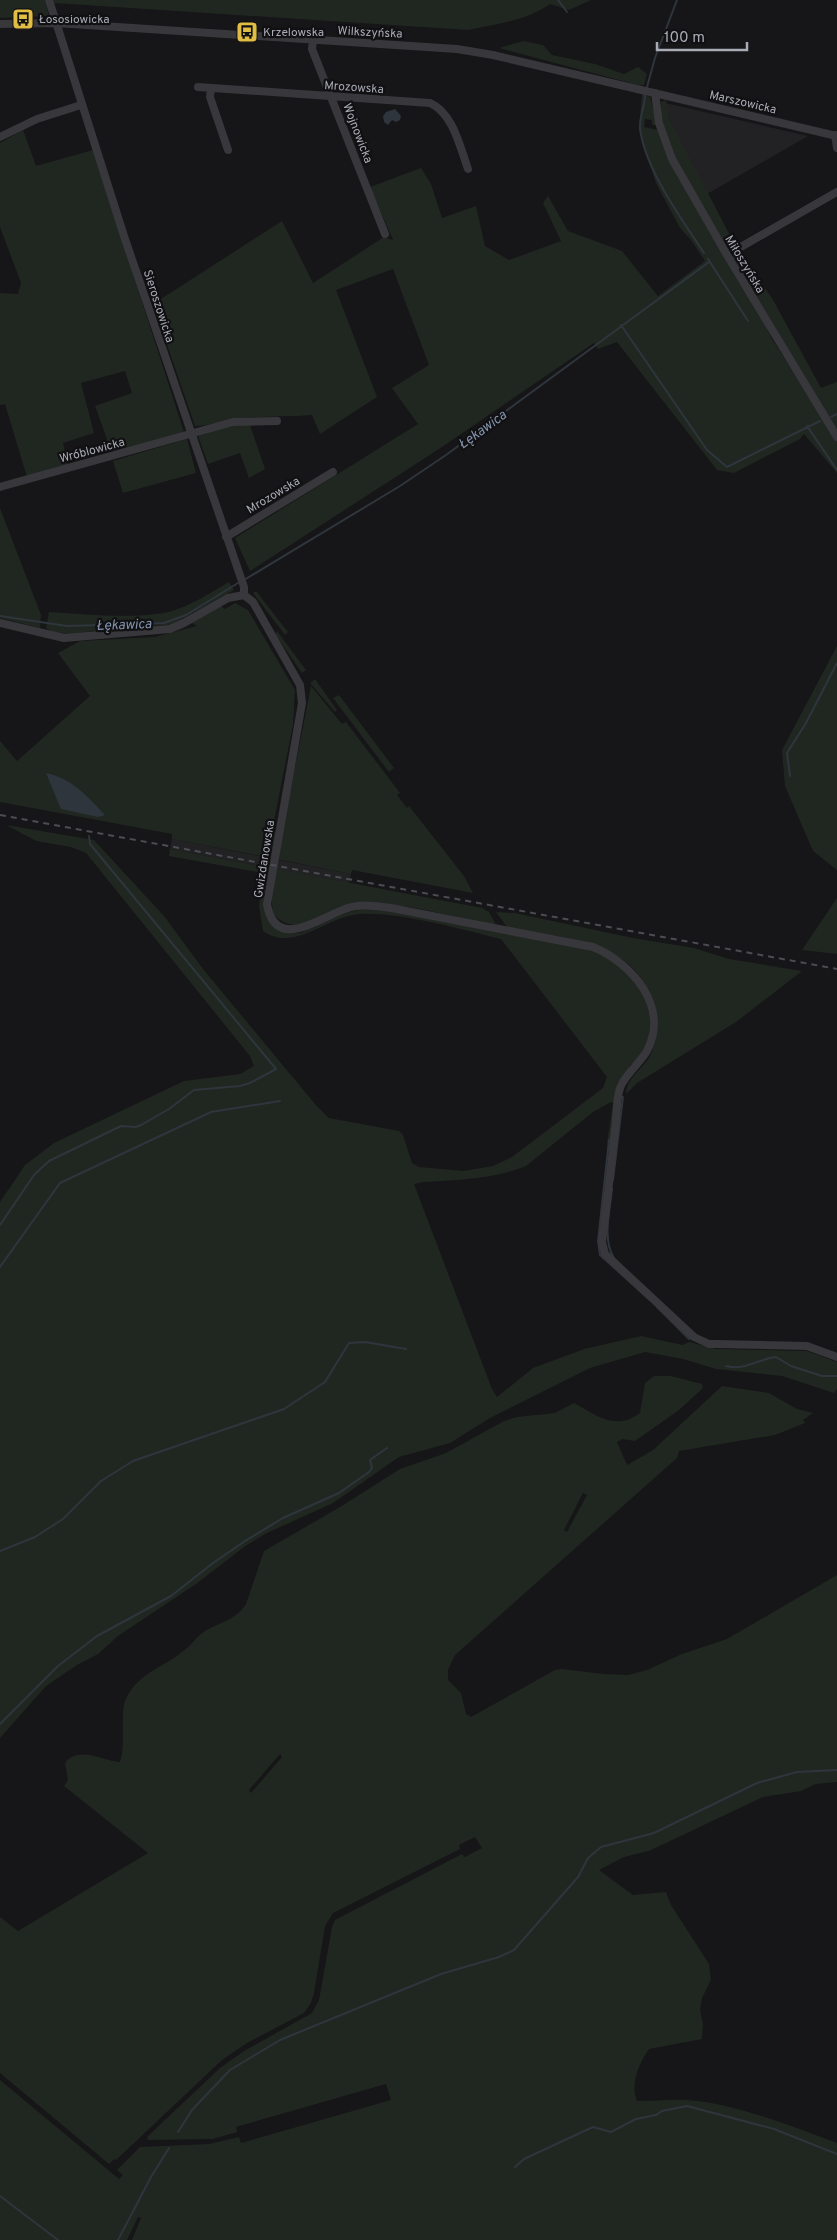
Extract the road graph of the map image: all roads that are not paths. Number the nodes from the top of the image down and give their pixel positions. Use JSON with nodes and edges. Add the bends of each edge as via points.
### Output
{"nodes":[{"id":1,"x":49,"y":0,"type":"edge"},
{"id":2,"x":56,"y":23,"type":"junction"},
{"id":3,"x":0,"y":24,"type":"edge"},
{"id":4,"x":313,"y":40,"type":"junction"},
{"id":5,"x":198,"y":87,"type":"dead end"},
{"id":6,"x":211,"y":88,"type":"junction"},
{"id":7,"x":645,"y":91,"type":"joint"},
{"id":8,"x":655,"y":93,"type":"junction"},
{"id":9,"x":332,"y":97,"type":"junction"},
{"id":10,"x":81,"y":105,"type":"junction"},
{"id":11,"x":836,"y":136,"type":"edge"},
{"id":12,"x":0,"y":137,"type":"edge"},
{"id":13,"x":837,"y":148,"type":"edge"},
{"id":14,"x":228,"y":150,"type":"dead end"},
{"id":15,"x":468,"y":169,"type":"dead end"},
{"id":16,"x":837,"y":192,"type":"edge"},
{"id":17,"x":385,"y":234,"type":"dead end"},
{"id":18,"x":739,"y":248,"type":"dead end"},
{"id":19,"x":276,"y":421,"type":"dead end"},
{"id":20,"x":191,"y":435,"type":"junction"},
{"id":21,"x":837,"y":437,"type":"edge"},
{"id":22,"x":333,"y":472,"type":"dead end"},
{"id":23,"x":0,"y":487,"type":"edge"},
{"id":24,"x":226,"y":537,"type":"junction"},
{"id":25,"x":244,"y":595,"type":"junction"},
{"id":26,"x":0,"y":623,"type":"edge"},
{"id":27,"x":837,"y":1357,"type":"edge"}],
"edges":[{"from":1,"to":2,"type":"street"},
{"from":2,"to":3,"type":"street","name":"Wilkszyńska"},
{"from":2,"to":4,"type":"street","name":"Wilkszyńska"},
{"from":2,"to":10,"type":"street","name":"Sieroszowicka"},
{"from":4,"to":7,"type":"street","name":"Wilkszyńska","via":[[457,49]]},
{"from":4,"to":9,"type":"street","name":"Wojnowicka","via":[[312,49]]},
{"from":5,"to":6,"type":"street","name":"Mrozowska"},
{"from":6,"to":9,"type":"street","name":"Mrozowska"},
{"from":6,"to":14,"type":"street","via":[[210,97]]},
{"from":7,"to":8,"type":"street","name":"Marszowicka"},
{"from":8,"to":11,"type":"street","name":"Marszowicka"},
{"from":8,"to":21,"type":"street","name":"Miłoszyńska","via":[[659,123],[672,159]]},
{"from":9,"to":15,"type":"street","name":"Mrozowska","via":[[435,105],[449,120]]},
{"from":9,"to":17,"type":"street","name":"Wojnowicka"},
{"from":10,"to":12,"type":"street","via":[[37,119]]},
{"from":10,"to":20,"type":"street","name":"Sieroszowicka"},
{"from":11,"to":13,"type":"street"},
{"from":16,"to":18,"type":"street"},
{"from":19,"to":20,"type":"street","name":"Wróblowicka","via":[[233,422]]},
{"from":20,"to":23,"type":"street","name":"Wróblowicka"},
{"from":20,"to":24,"type":"street","name":"Sieroszowicka"},
{"from":22,"to":24,"type":"street","name":"Mrozowska"},
{"from":24,"to":25,"type":"street","name":"Sieroszowicka"},
{"from":25,"to":26,"type":"street","via":[[228,598],[170,629],[64,638]]},
{"from":25,"to":27,"type":"street","name":"Gwizdanowska","via":[[253,602],[302,692],[267,904],[274,922],[290,930],[299,930],[347,908],[375,906],[603,951],[633,972],[647,994],[653,1026],[650,1044],[620,1087],[602,1242],[608,1258],[702,1341],[807,1346]]}]}
